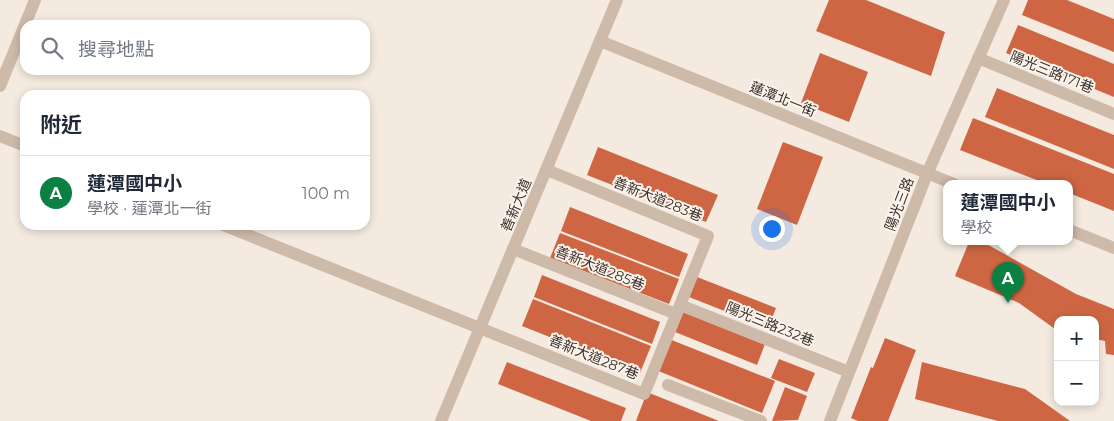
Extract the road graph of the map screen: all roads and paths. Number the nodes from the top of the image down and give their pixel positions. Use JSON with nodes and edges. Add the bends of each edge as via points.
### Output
{"nodes":[{"id":1,"x":35,"y":0,"type":"edge"},
{"id":2,"x":617,"y":0,"type":"edge"},
{"id":3,"x":1004,"y":0,"type":"edge"},
{"id":4,"x":27,"y":20,"type":"edge"},
{"id":5,"x":20,"y":37,"type":"edge"},
{"id":6,"x":600,"y":41,"type":"junction"},
{"id":7,"x":978,"y":58,"type":"junction"},
{"id":8,"x":0,"y":86,"type":"edge"},
{"id":9,"x":1114,"y":114,"type":"edge"},
{"id":10,"x":0,"y":136,"type":"edge"},
{"id":11,"x":20,"y":144,"type":"edge"},
{"id":12,"x":547,"y":170,"type":"junction"},
{"id":13,"x":927,"y":174,"type":"junction"},
{"id":14,"x":943,"y":180,"type":"edge"},
{"id":15,"x":235,"y":230,"type":"edge"},
{"id":16,"x":1073,"y":232,"type":"edge"},
{"id":17,"x":1114,"y":248,"type":"edge"},
{"id":18,"x":514,"y":249,"type":"junction"},
{"id":19,"x":678,"y":310,"type":"junction"},
{"id":20,"x":480,"y":328,"type":"junction"},
{"id":21,"x":849,"y":372,"type":"junction"},
{"id":22,"x":668,"y":385,"type":"dead end"},
{"id":23,"x":441,"y":421,"type":"edge"},
{"id":24,"x":761,"y":421,"type":"edge"},
{"id":25,"x":830,"y":421,"type":"edge"}],
"edges":[{"from":1,"to":4,"type":"street"},
{"from":2,"to":6,"type":"street","name":"善新大道"},
{"from":3,"to":7,"type":"street","name":"陽光三路"},
{"from":5,"to":8,"type":"street"},
{"from":6,"to":12,"type":"street","name":"善新大道"},
{"from":6,"to":13,"type":"street","name":"蓮潭北一街"},
{"from":7,"to":9,"type":"street","name":"陽光三路171巷"},
{"from":7,"to":13,"type":"street","name":"陽光三路"},
{"from":10,"to":11,"type":"street"},
{"from":12,"to":18,"type":"street","name":"善新大道"},
{"from":12,"to":19,"type":"street","name":"善新大道283巷","via":[[708,236]]},
{"from":13,"to":14,"type":"street","name":"蓮潭北一街"},
{"from":13,"to":21,"type":"street","name":"陽光三路"},
{"from":15,"to":20,"type":"street"},
{"from":16,"to":17,"type":"street"},
{"from":18,"to":19,"type":"street","name":"善新大道285巷"},
{"from":18,"to":20,"type":"street","name":"善新大道"},
{"from":19,"to":20,"type":"street","name":"善新大道287巷","via":[[644,394]]},
{"from":19,"to":21,"type":"street","name":"陽光三路232巷"},
{"from":20,"to":23,"type":"street","name":"善新大道"},
{"from":21,"to":25,"type":"street","name":"陽光三路"},
{"from":22,"to":24,"type":"street"}]}
